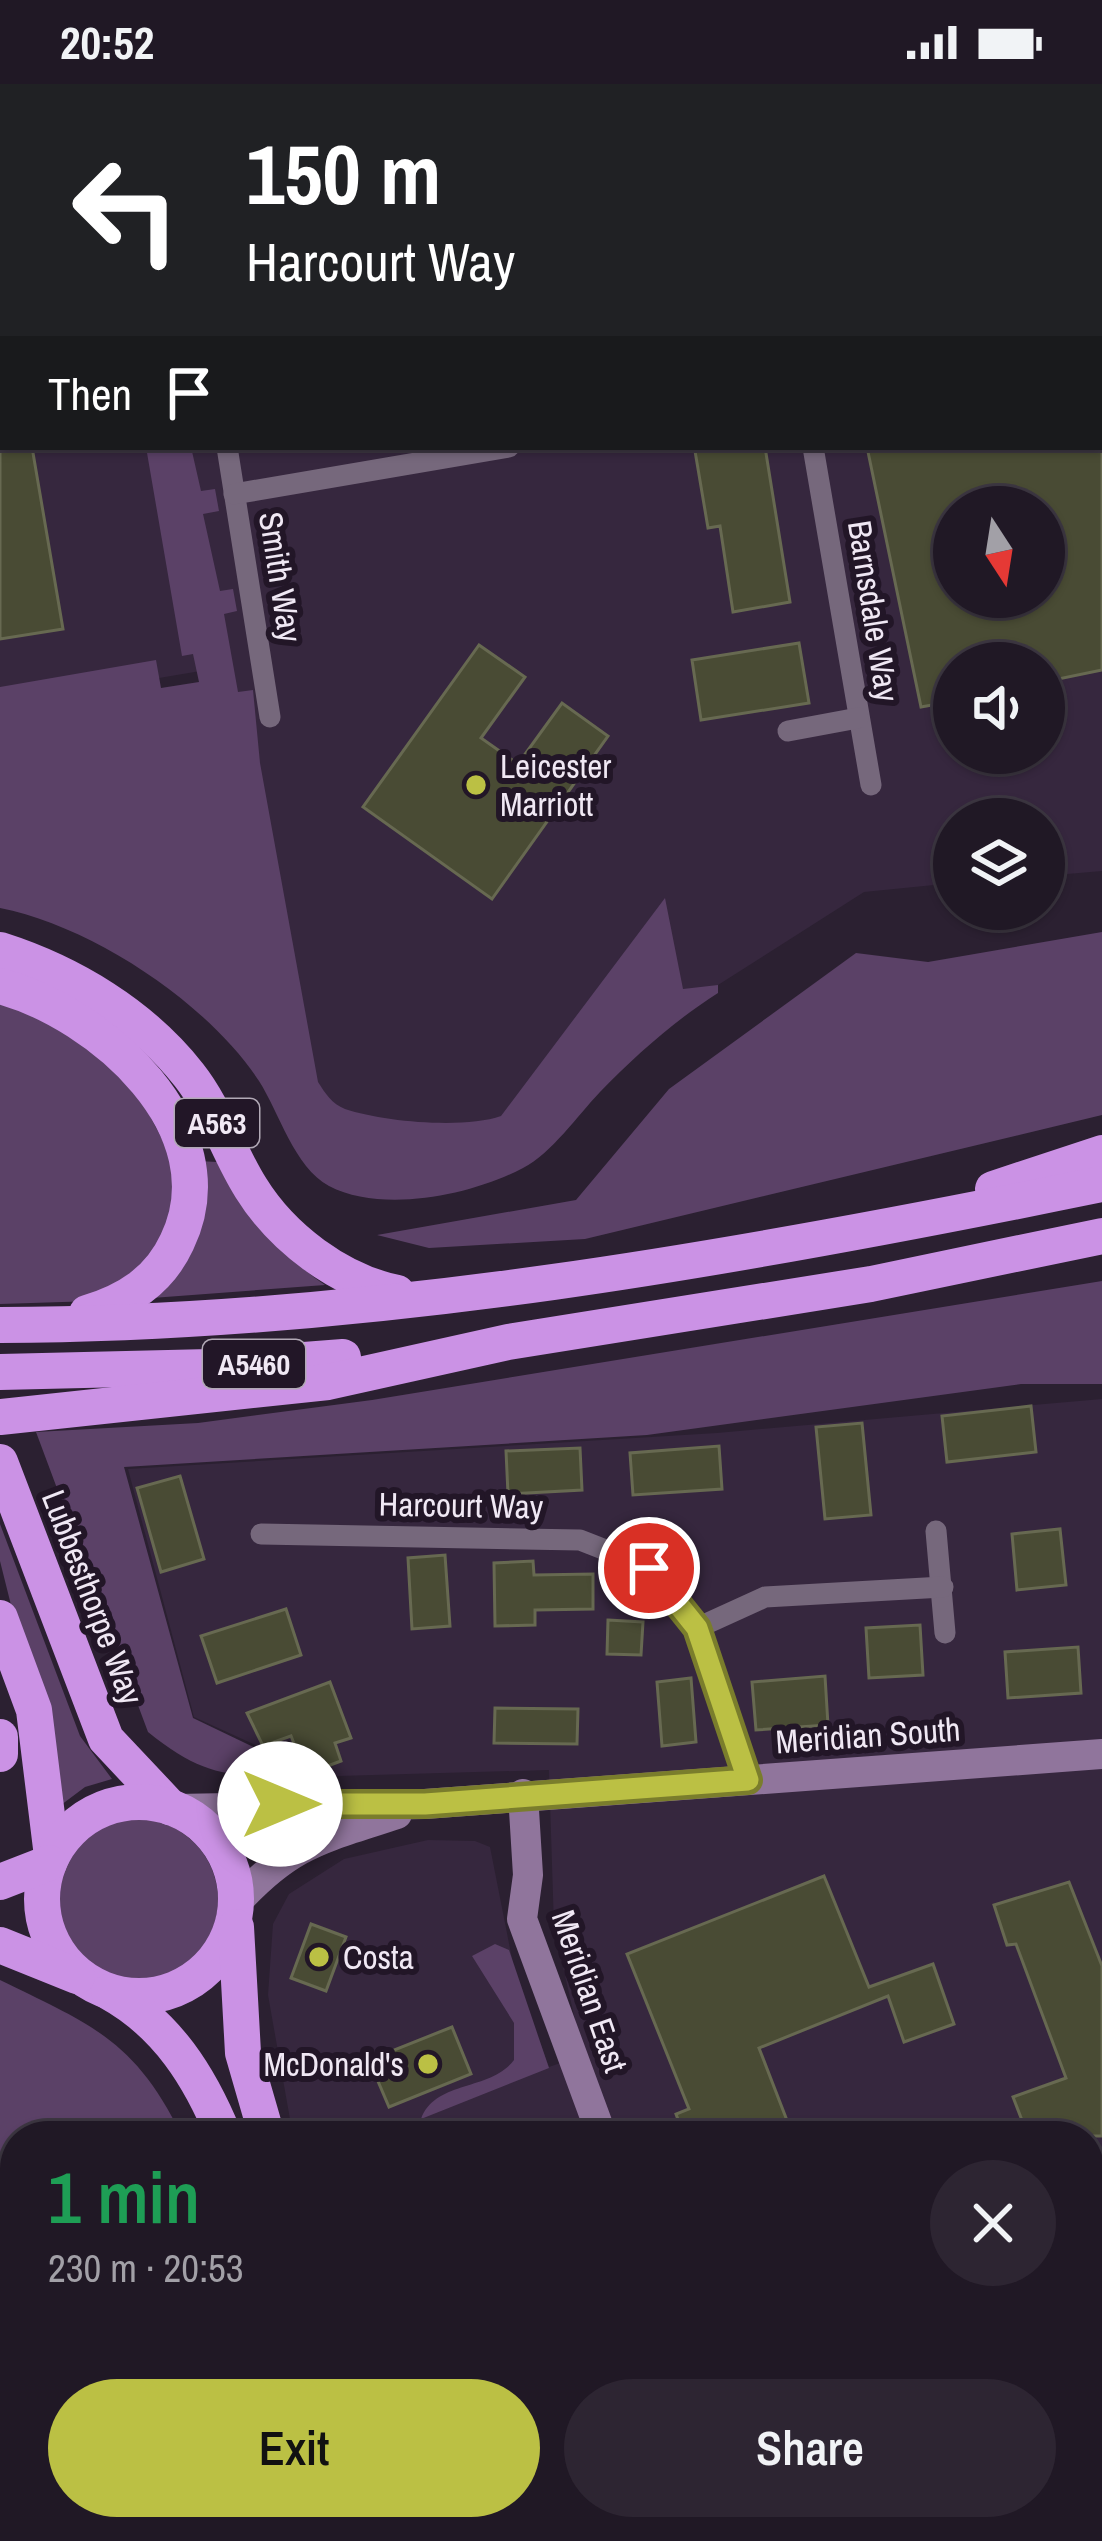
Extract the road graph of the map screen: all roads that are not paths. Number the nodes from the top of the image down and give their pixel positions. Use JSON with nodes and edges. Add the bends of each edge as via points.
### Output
{"nodes":[{"id":1,"x":227,"y":450,"type":"edge"},
{"id":2,"x":491,"y":450,"type":"edge"},
{"id":3,"x":813,"y":450,"type":"edge"},
{"id":4,"x":234,"y":494,"type":"junction"},
{"id":5,"x":270,"y":717,"type":"dead end"},
{"id":6,"x":858,"y":718,"type":"junction"},
{"id":7,"x":788,"y":730,"type":"dead end"},
{"id":8,"x":871,"y":785,"type":"dead end"},
{"id":9,"x":0,"y":950,"type":"edge"},
{"id":10,"x":0,"y":986,"type":"edge"},
{"id":11,"x":1102,"y":1153,"type":"edge"},
{"id":12,"x":1102,"y":1184,"type":"edge"},
{"id":13,"x":934,"y":1214,"type":"junction"},
{"id":14,"x":1102,"y":1236,"type":"edge"},
{"id":15,"x":1102,"y":1261,"type":"edge"},
{"id":16,"x":966,"y":1266,"type":"junction"},
{"id":17,"x":424,"y":1299,"type":"junction"},
{"id":18,"x":0,"y":1325,"type":"edge"},
{"id":19,"x":50,"y":1325,"type":"junction"},
{"id":20,"x":508,"y":1342,"type":"junction"},
{"id":21,"x":0,"y":1372,"type":"edge"},
{"id":22,"x":0,"y":1417,"type":"edge"},
{"id":23,"x":0,"y":1462,"type":"edge"},
{"id":24,"x":936,"y":1531,"type":"dead end"},
{"id":25,"x":261,"y":1534,"type":"dead end"},
{"id":26,"x":944,"y":1587,"type":"junction"},
{"id":27,"x":0,"y":1618,"type":"edge"},
{"id":28,"x":697,"y":1628,"type":"junction"},
{"id":29,"x":945,"y":1633,"type":"dead end"},
{"id":30,"x":0,"y":1737,"type":"edge"},
{"id":31,"x":0,"y":1754,"type":"edge"},
{"id":32,"x":1102,"y":1754,"type":"edge"},
{"id":33,"x":748,"y":1780,"type":"junction"},
{"id":34,"x":523,"y":1794,"type":"junction"},
{"id":35,"x":425,"y":1804,"type":"junction"},
{"id":36,"x":173,"y":1808,"type":"junction"},
{"id":37,"x":50,"y":1860,"type":"junction"},
{"id":38,"x":0,"y":1882,"type":"edge"},
{"id":39,"x":236,"y":1907,"type":"junction"},
{"id":40,"x":0,"y":1946,"type":"edge"},
{"id":41,"x":91,"y":1982,"type":"junction"},
{"id":42,"x":218,"y":2121,"type":"edge"},
{"id":43,"x":263,"y":2121,"type":"edge"},
{"id":44,"x":596,"y":2121,"type":"edge"}],
"edges":[{"from":1,"to":4,"type":"street","name":"Smith Way"},
{"from":2,"to":4,"type":"street"},
{"from":3,"to":6,"type":"street","name":"Barnsdale Way"},
{"from":4,"to":5,"type":"street","name":"Smith Way"},
{"from":6,"to":7,"type":"street"},
{"from":6,"to":8,"type":"street","name":"Barnsdale Way"},
{"from":9,"to":17,"type":"highway","number":"A563","via":[[82,985],[170,1054],[282,1227],[355,1281]]},
{"from":10,"to":19,"type":"highway","via":[[71,1018],[128,1062],[169,1112],[189,1172],[184,1226],[160,1271],[129,1297]]},
{"from":11,"to":13,"type":"highway"},
{"from":12,"to":13,"type":"highway","number":"A5460"},
{"from":13,"to":17,"type":"highway","number":"A5460","via":[[649,1268]]},
{"from":14,"to":16,"type":"highway","number":"A5460"},
{"from":15,"to":16,"type":"highway"},
{"from":16,"to":20,"type":"highway","number":"A5460"},
{"from":17,"to":19,"type":"highway","number":"A5460"},
{"from":18,"to":19,"type":"highway","number":"A5460"},
{"from":20,"to":21,"type":"highway","number":"A5460","via":[[210,1367]]},
{"from":20,"to":22,"type":"highway","via":[[328,1382]]},
{"from":23,"to":36,"type":"highway","name":"Lubbesthorpe Way","via":[[106,1739]]},
{"from":24,"to":26,"type":"street"},
{"from":25,"to":28,"type":"street","name":"Harcourt Way","via":[[580,1540],[649,1568]]},
{"from":26,"to":28,"type":"street","via":[[765,1597]]},
{"from":26,"to":29,"type":"street"},
{"from":27,"to":37,"type":"highway","via":[[34,1711]]},
{"from":28,"to":33,"type":"street","name":"Harcourt Way"},
{"from":30,"to":31,"type":"highway"},
{"from":32,"to":33,"type":"street","name":"Meridian South"},
{"from":33,"to":34,"type":"street","name":"Meridian South"},
{"from":34,"to":35,"type":"street","name":"Meridian South"},
{"from":34,"to":44,"type":"street","name":"Meridian East","via":[[522,1919]]},
{"from":35,"to":36,"type":"street","name":"Meridian South"},
{"from":35,"to":39,"type":"street","name":"Meridian South","via":[[300,1846]]},
{"from":36,"to":37,"type":"highway","via":[[143,1802],[102,1809],[68,1833]]},
{"from":36,"to":39,"type":"highway","via":[[221,1846]]},
{"from":37,"to":38,"type":"highway"},
{"from":37,"to":41,"type":"highway","via":[[42,1902],[47,1928],[66,1962]]},
{"from":39,"to":41,"type":"highway","via":[[215,1959],[184,1984],[134,1995]]},
{"from":39,"to":43,"type":"highway","via":[[243,2053]]},
{"from":40,"to":41,"type":"highway"},
{"from":41,"to":42,"type":"highway","via":[[173,2044]]}]}
